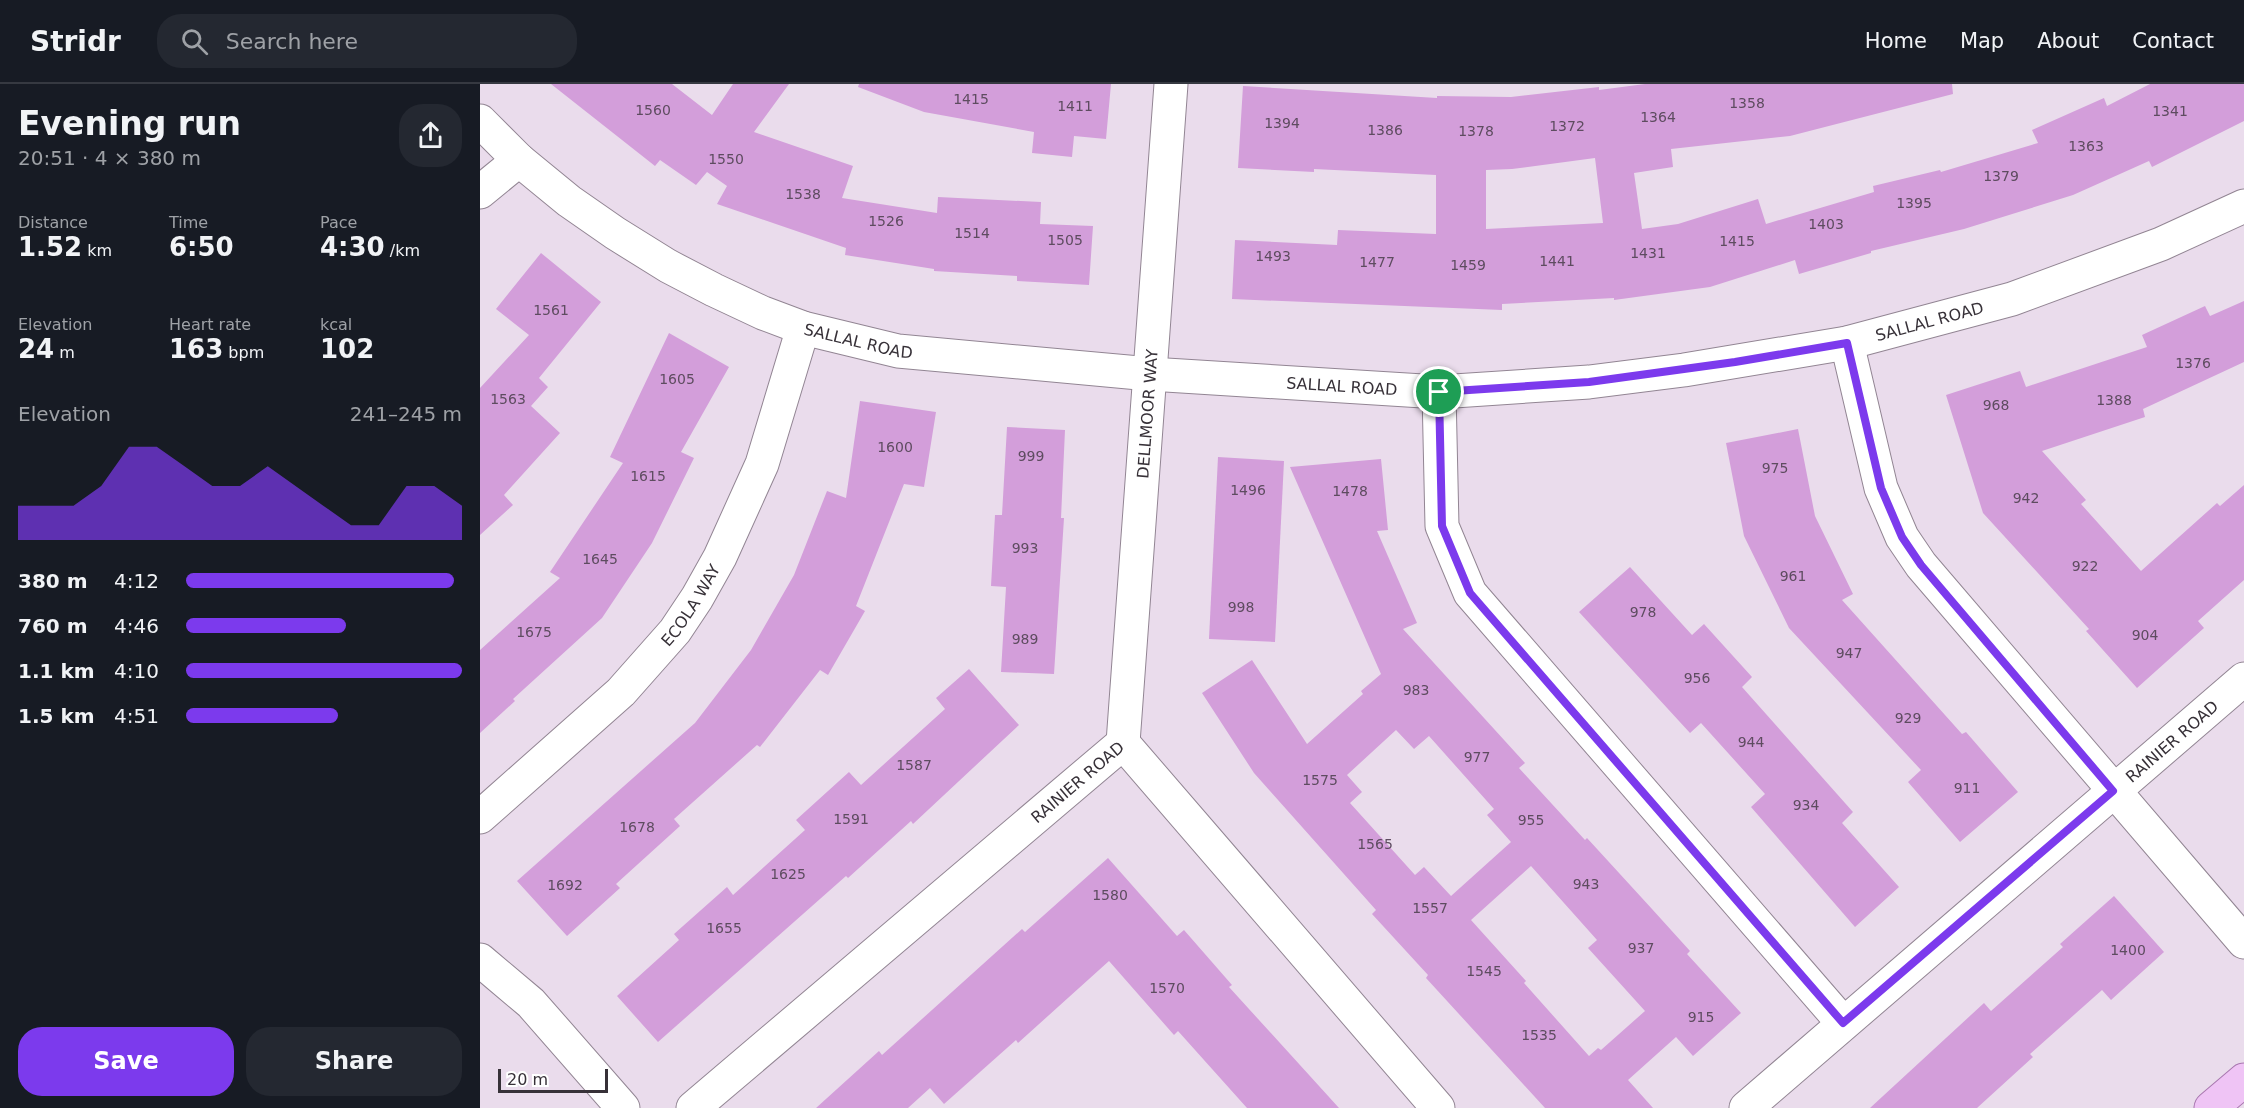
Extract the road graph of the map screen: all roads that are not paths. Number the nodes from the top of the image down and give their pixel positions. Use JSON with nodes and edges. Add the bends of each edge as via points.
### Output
{"nodes":[{"id":1,"x":1171,"y":84,"type":"edge"},
{"id":2,"x":480,"y":121,"type":"edge"},
{"id":3,"x":519,"y":160,"type":"junction"},
{"id":4,"x":480,"y":192,"type":"edge"},
{"id":5,"x":2244,"y":206,"type":"edge"},
{"id":6,"x":803,"y":328,"type":"junction"},
{"id":7,"x":1847,"y":343,"type":"junction"},
{"id":8,"x":1150,"y":374,"type":"junction"},
{"id":9,"x":1439,"y":392,"type":"junction"},
{"id":10,"x":2244,"y":679,"type":"edge"},
{"id":11,"x":1123,"y":743,"type":"junction"},
{"id":12,"x":2113,"y":791,"type":"junction"},
{"id":13,"x":480,"y":817,"type":"edge"},
{"id":14,"x":2244,"y":942,"type":"edge"},
{"id":15,"x":480,"y":960,"type":"edge"},
{"id":16,"x":1843,"y":1023,"type":"junction"},
{"id":17,"x":2244,"y":1080,"type":"edge"},
{"id":18,"x":623,"y":1108,"type":"edge"},
{"id":19,"x":693,"y":1108,"type":"edge"},
{"id":20,"x":1438,"y":1108,"type":"edge"},
{"id":21,"x":1746,"y":1108,"type":"edge"},
{"id":22,"x":2211,"y":1108,"type":"edge"}],
"edges":[{"from":1,"to":8,"type":"street","name":"DELLMOOR WAY"},
{"from":2,"to":3,"type":"street","name":"SALLAL ROAD"},
{"from":3,"to":4,"type":"street"},
{"from":3,"to":6,"type":"street","name":"SALLAL ROAD","via":[[569,201],[668,266]]},
{"from":5,"to":7,"type":"street","name":"SALLAL ROAD","via":[[2161,244],[2012,299]]},
{"from":6,"to":8,"type":"street","name":"SALLAL ROAD","via":[[898,351]]},
{"from":6,"to":13,"type":"street","name":"ECOLA WAY","via":[[762,464],[720,557],[692,606],[655,656],[621,692]]},
{"from":7,"to":9,"type":"street","name":"SALLAL ROAD","via":[[1589,382]]},
{"from":7,"to":12,"type":"street","via":[[1881,488],[1902,537],[1921,565]]},
{"from":8,"to":9,"type":"street","name":"SALLAL ROAD"},
{"from":8,"to":11,"type":"street","name":"DELLMOOR WAY"},
{"from":9,"to":16,"type":"street","via":[[1442,526],[1470,593]]},
{"from":10,"to":12,"type":"street","name":"RAINIER ROAD"},
{"from":11,"to":19,"type":"street","name":"RAINIER ROAD"},
{"from":11,"to":20,"type":"street","name":"RAINIER ROAD"},
{"from":12,"to":14,"type":"street"},
{"from":12,"to":16,"type":"street","name":"RAINIER ROAD"},
{"from":15,"to":18,"type":"street","via":[[531,1003]]},
{"from":16,"to":21,"type":"street","name":"RAINIER ROAD"},
{"from":17,"to":22,"type":"main road"}]}
